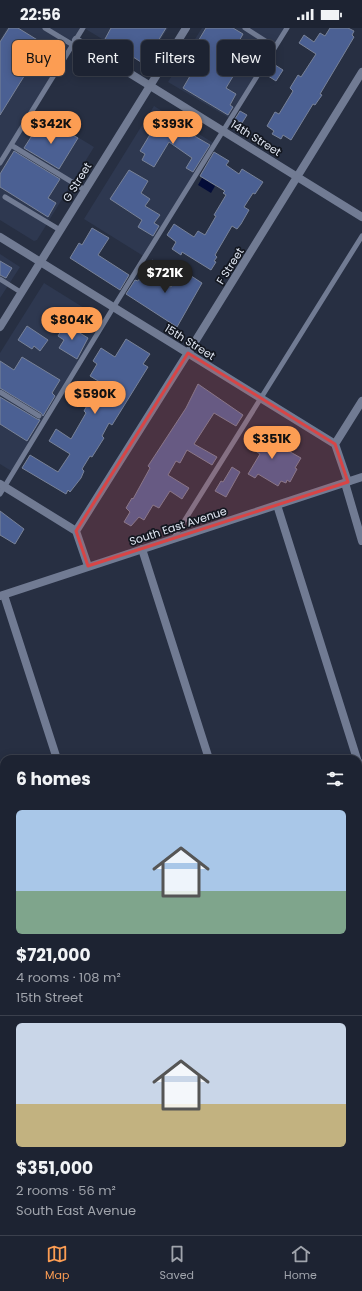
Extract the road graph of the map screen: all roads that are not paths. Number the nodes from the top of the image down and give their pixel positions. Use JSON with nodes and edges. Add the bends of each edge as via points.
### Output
{"nodes":[{"id":1,"x":45,"y":28,"type":"edge"},
{"id":2,"x":83,"y":28,"type":"edge"},
{"id":3,"x":186,"y":28,"type":"edge"},
{"id":4,"x":245,"y":28,"type":"edge"},
{"id":5,"x":287,"y":28,"type":"edge"},
{"id":6,"x":75,"y":40,"type":"edge"},
{"id":7,"x":264,"y":40,"type":"edge"},
{"id":8,"x":73,"y":42,"type":"edge"},
{"id":9,"x":73,"y":44,"type":"edge"},
{"id":10,"x":275,"y":47,"type":"edge"},
{"id":11,"x":362,"y":72,"type":"edge"},
{"id":12,"x":133,"y":75,"type":"edge"},
{"id":13,"x":257,"y":76,"type":"edge"},
{"id":14,"x":150,"y":85,"type":"junction"},
{"id":15,"x":223,"y":131,"type":"junction"},
{"id":16,"x":12,"y":145,"type":"junction"},
{"id":17,"x":0,"y":163,"type":"edge"},
{"id":18,"x":297,"y":176,"type":"junction"},
{"id":19,"x":85,"y":190,"type":"junction"},
{"id":20,"x":5,"y":197,"type":"dead end"},
{"id":21,"x":362,"y":217,"type":"edge"},
{"id":22,"x":60,"y":230,"type":"junction"},
{"id":23,"x":362,"y":236,"type":"edge"},
{"id":24,"x":0,"y":237,"type":"edge"},
{"id":25,"x":40,"y":262,"type":"junction"},
{"id":26,"x":0,"y":279,"type":"edge"},
{"id":27,"x":22,"y":293,"type":"junction"},
{"id":28,"x":113,"y":308,"type":"junction"},
{"id":29,"x":0,"y":327,"type":"edge"},
{"id":30,"x":188,"y":353,"type":"junction"},
{"id":31,"x":0,"y":392,"type":"edge"},
{"id":32,"x":261,"y":399,"type":"junction"},
{"id":33,"x":362,"y":401,"type":"edge"},
{"id":34,"x":39,"y":416,"type":"dead end"},
{"id":35,"x":336,"y":444,"type":"junction"},
{"id":36,"x":362,"y":477,"type":"edge"},
{"id":37,"x":347,"y":482,"type":"junction"},
{"id":38,"x":2,"y":489,"type":"edge"},
{"id":39,"x":278,"y":505,"type":"junction"},
{"id":40,"x":76,"y":530,"type":"junction"},
{"id":41,"x":173,"y":539,"type":"junction"},
{"id":42,"x":362,"y":541,"type":"edge"},
{"id":43,"x":142,"y":549,"type":"junction"},
{"id":44,"x":88,"y":566,"type":"junction"},
{"id":45,"x":2,"y":595,"type":"edge"},
{"id":46,"x":56,"y":755,"type":"edge"},
{"id":47,"x":208,"y":755,"type":"edge"},
{"id":48,"x":356,"y":755,"type":"edge"}],
"edges":[{"from":1,"to":8,"type":"lane"},
{"from":2,"to":6,"type":"lane"},
{"from":3,"to":14,"type":"street","name":"G Street"},
{"from":4,"to":7,"type":"lane"},
{"from":5,"to":10,"type":"lane"},
{"from":9,"to":16,"type":"lane"},
{"from":11,"to":18,"type":"street","name":"F Street"},
{"from":12,"to":14,"type":"street","name":"14th Street"},
{"from":13,"to":15,"type":"lane"},
{"from":14,"to":15,"type":"street","name":"14th Street"},
{"from":14,"to":19,"type":"street","name":"G Street"},
{"from":15,"to":18,"type":"street","name":"14th Street"},
{"from":15,"to":28,"type":"lane"},
{"from":16,"to":17,"type":"lane"},
{"from":16,"to":19,"type":"lane"},
{"from":18,"to":21,"type":"street","name":"14th Street"},
{"from":18,"to":30,"type":"street","name":"F Street"},
{"from":19,"to":22,"type":"street","name":"G Street"},
{"from":20,"to":22,"type":"lane"},
{"from":22,"to":25,"type":"street","name":"G Street"},
{"from":23,"to":32,"type":"lane"},
{"from":24,"to":25,"type":"street","name":"15th Street"},
{"from":25,"to":27,"type":"street","name":"G Street"},
{"from":25,"to":28,"type":"street","name":"15th Street"},
{"from":26,"to":27,"type":"lane"},
{"from":27,"to":29,"type":"street","name":"G Street"},
{"from":28,"to":30,"type":"street","name":"15th Street"},
{"from":28,"to":38,"type":"lane"},
{"from":30,"to":32,"type":"street","name":"15th Street"},
{"from":30,"to":40,"type":"street","name":"F Street"},
{"from":31,"to":34,"type":"lane"},
{"from":32,"to":35,"type":"street","name":"15th Street"},
{"from":32,"to":41,"type":"lane"},
{"from":33,"to":35,"type":"street"},
{"from":35,"to":37,"type":"street"},
{"from":36,"to":37,"type":"street","name":"South East Avenue"},
{"from":37,"to":39,"type":"street","name":"South East Avenue"},
{"from":37,"to":42,"type":"street"},
{"from":38,"to":40,"type":"street"},
{"from":39,"to":41,"type":"street","name":"South East Avenue"},
{"from":39,"to":48,"type":"street"},
{"from":40,"to":44,"type":"street"},
{"from":41,"to":43,"type":"street","name":"South East Avenue"},
{"from":43,"to":44,"type":"street","name":"South East Avenue"},
{"from":43,"to":47,"type":"street"},
{"from":44,"to":45,"type":"street","name":"South East Avenue"},
{"from":45,"to":46,"type":"street"}]}
